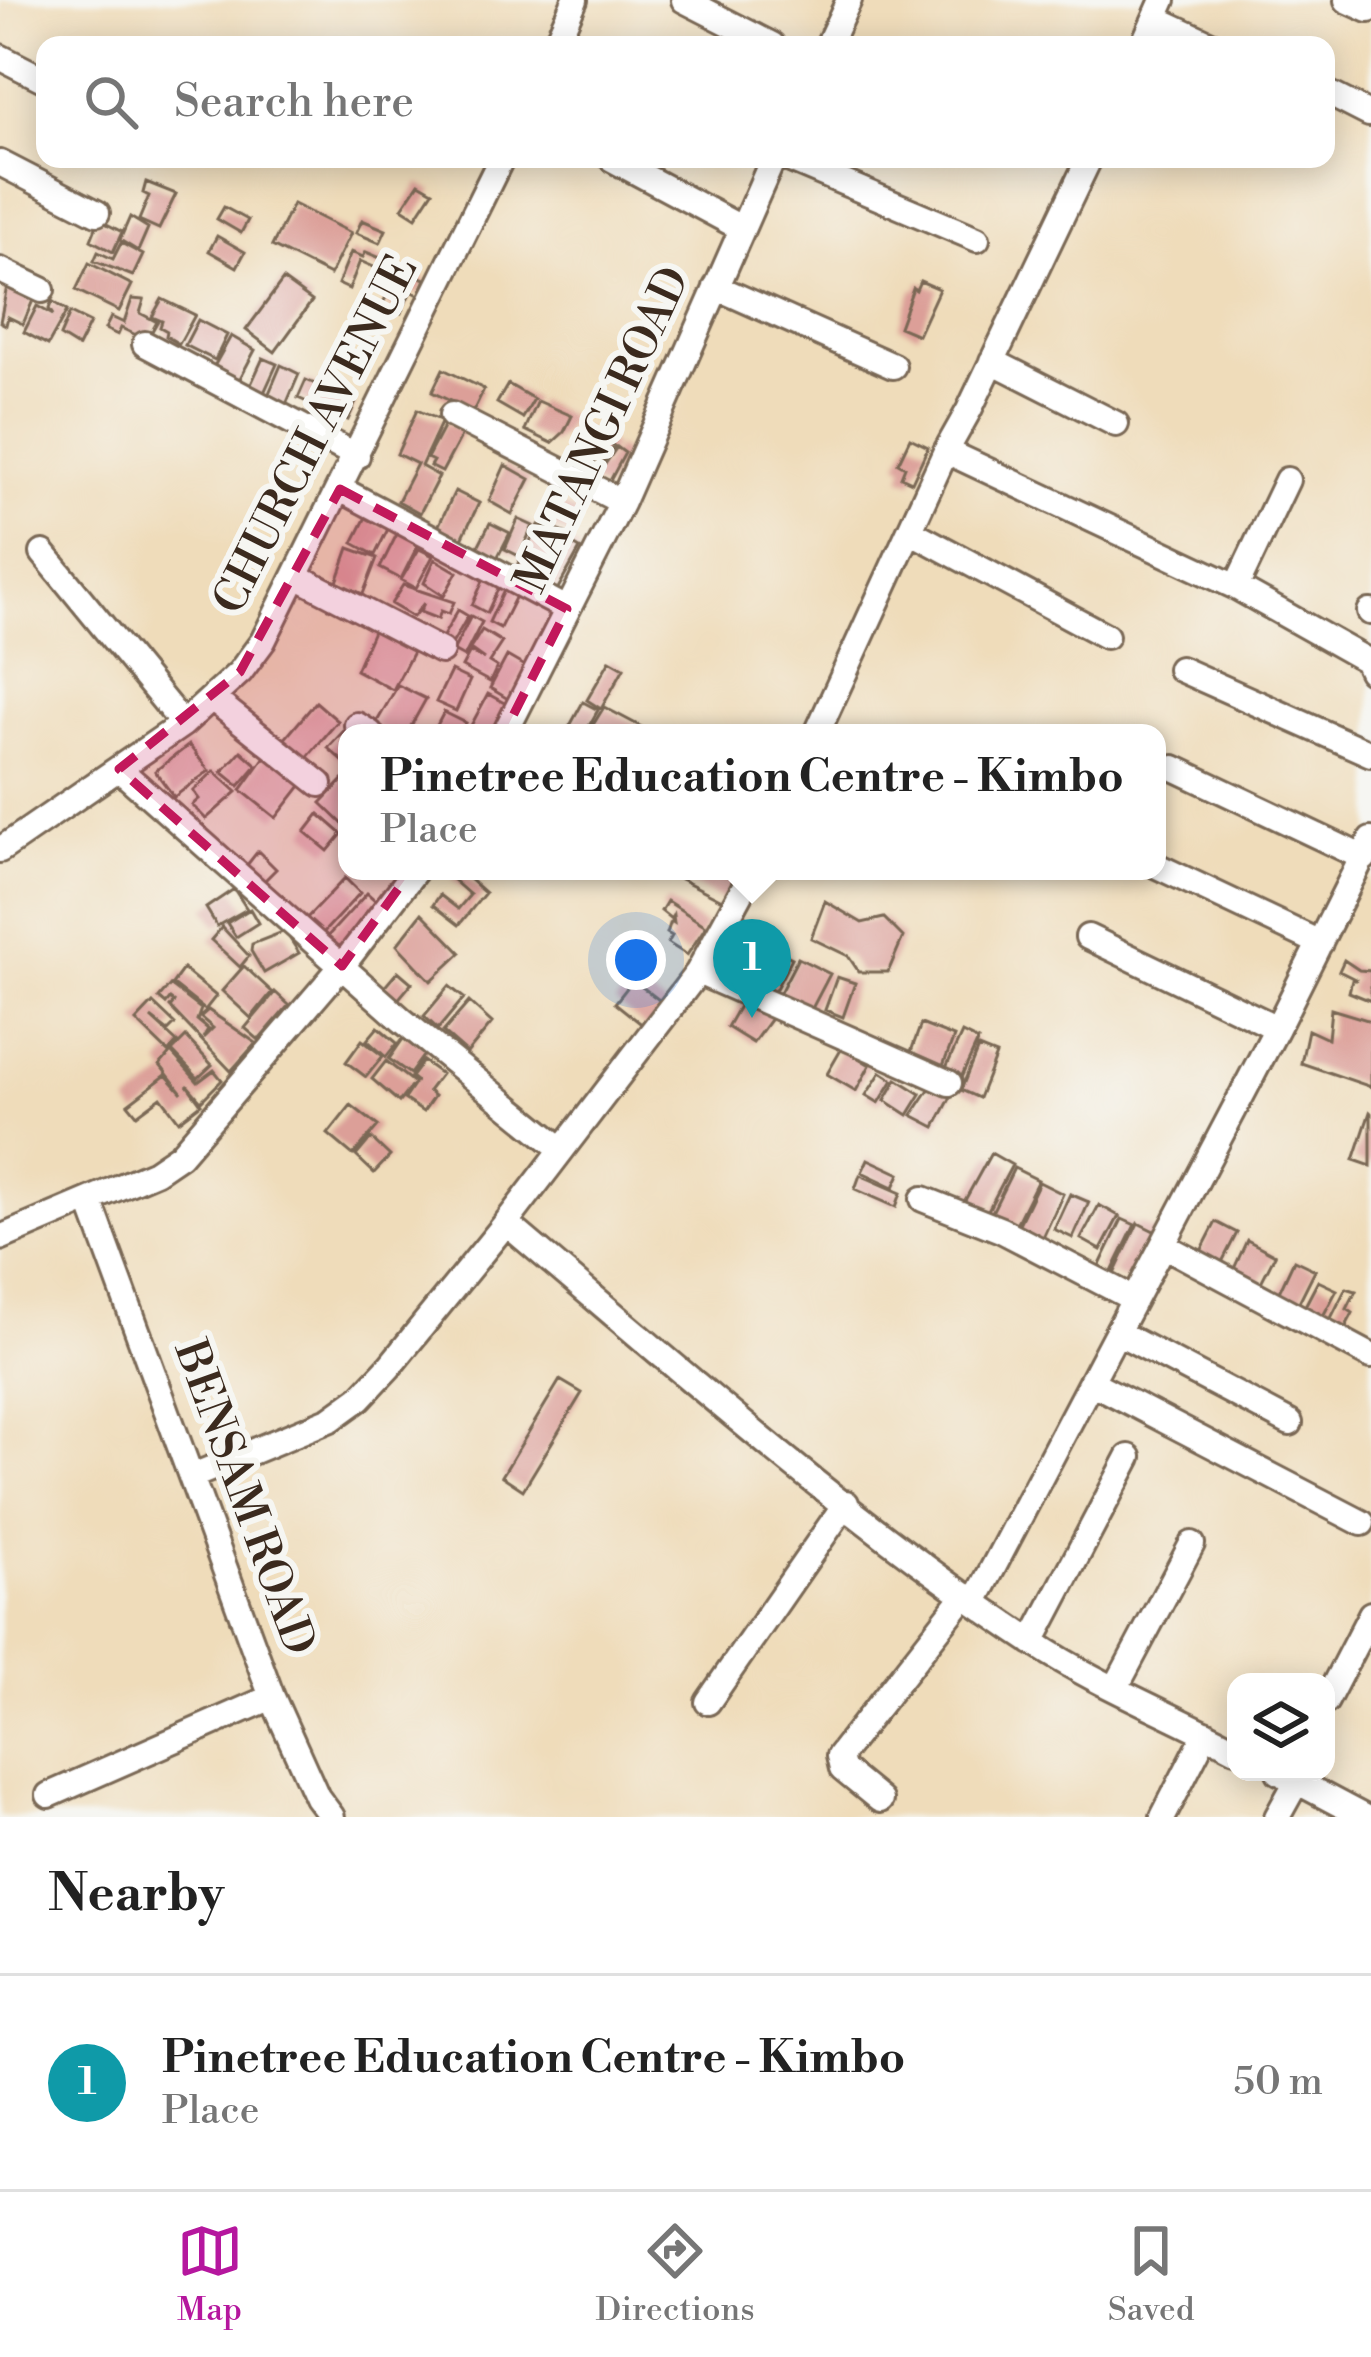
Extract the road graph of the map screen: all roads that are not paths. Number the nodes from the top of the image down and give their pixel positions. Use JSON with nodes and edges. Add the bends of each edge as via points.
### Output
{"nodes":[{"id":1,"x":575,"y":0,"type":"edge"},
{"id":2,"x":684,"y":0,"type":"edge"},
{"id":3,"x":849,"y":0,"type":"edge"},
{"id":4,"x":1159,"y":9,"type":"edge"},
{"id":5,"x":559,"y":36,"type":"edge"},
{"id":6,"x":754,"y":36,"type":"edge"},
{"id":7,"x":832,"y":36,"type":"edge"},
{"id":8,"x":1200,"y":36,"type":"edge"},
{"id":9,"x":0,"y":57,"type":"edge"},
{"id":10,"x":36,"y":75,"type":"edge"},
{"id":11,"x":1335,"y":97,"type":"edge"},
{"id":12,"x":1369,"y":114,"type":"edge"},
{"id":13,"x":0,"y":164,"type":"edge"},
{"id":14,"x":497,"y":168,"type":"edge"},
{"id":15,"x":629,"y":168,"type":"edge"},
{"id":16,"x":769,"y":168,"type":"edge"},
{"id":17,"x":809,"y":168,"type":"edge"},
{"id":18,"x":1085,"y":168,"type":"edge"},
{"id":19,"x":97,"y":213,"type":"dead end"},
{"id":20,"x":741,"y":228,"type":"junction"},
{"id":21,"x":977,"y":239,"type":"dead end"},
{"id":22,"x":0,"y":270,"type":"edge"},
{"id":23,"x":716,"y":287,"type":"junction"},
{"id":24,"x":42,"y":290,"type":"dead end"},
{"id":25,"x":145,"y":344,"type":"dead end"},
{"id":26,"x":992,"y":361,"type":"junction"},
{"id":27,"x":893,"y":366,"type":"dead end"},
{"id":28,"x":452,"y":415,"type":"dead end"},
{"id":29,"x":1116,"y":424,"type":"dead end"},
{"id":30,"x":946,"y":451,"type":"junction"},
{"id":31,"x":357,"y":455,"type":"junction"},
{"id":32,"x":1287,"y":480,"type":"dead end"},
{"id":33,"x":340,"y":489,"type":"junction"},
{"id":34,"x":622,"y":502,"type":"junction"},
{"id":35,"x":910,"y":531,"type":"junction"},
{"id":36,"x":43,"y":553,"type":"dead end"},
{"id":37,"x":298,"y":577,"type":"junction"},
{"id":38,"x":1236,"y":587,"type":"junction"},
{"id":39,"x":567,"y":609,"type":"junction"},
{"id":40,"x":1106,"y":636,"type":"dead end"},
{"id":41,"x":441,"y":651,"type":"dead end"},
{"id":42,"x":1180,"y":669,"type":"dead end"},
{"id":43,"x":1371,"y":671,"type":"edge"},
{"id":44,"x":213,"y":699,"type":"junction"},
{"id":45,"x":183,"y":724,"type":"junction"},
{"id":46,"x":510,"y":724,"type":"edge"},
{"id":47,"x":821,"y":724,"type":"edge"},
{"id":48,"x":1371,"y":754,"type":"edge"},
{"id":49,"x":1174,"y":768,"type":"dead end"},
{"id":50,"x":119,"y":770,"type":"junction"},
{"id":51,"x":320,"y":784,"type":"dead end"},
{"id":52,"x":1368,"y":849,"type":"edge"},
{"id":53,"x":0,"y":850,"type":"edge"},
{"id":54,"x":1166,"y":870,"type":"edge"},
{"id":55,"x":408,"y":880,"type":"edge"},
{"id":56,"x":748,"y":880,"type":"edge"},
{"id":57,"x":1088,"y":937,"type":"dead end"},
{"id":58,"x":1320,"y":943,"type":"junction"},
{"id":59,"x":342,"y":966,"type":"junction"},
{"id":60,"x":698,"y":973,"type":"junction"},
{"id":61,"x":1277,"y":1028,"type":"junction"},
{"id":62,"x":949,"y":1083,"type":"dead end"},
{"id":63,"x":560,"y":1148,"type":"junction"},
{"id":64,"x":923,"y":1199,"type":"dead end"},
{"id":65,"x":90,"y":1202,"type":"junction"},
{"id":66,"x":506,"y":1223,"type":"junction"},
{"id":67,"x":0,"y":1238,"type":"edge"},
{"id":68,"x":1163,"y":1245,"type":"junction"},
{"id":69,"x":1134,"y":1299,"type":"junction"},
{"id":70,"x":1117,"y":1332,"type":"junction"},
{"id":71,"x":1371,"y":1356,"type":"edge"},
{"id":72,"x":1091,"y":1382,"type":"junction"},
{"id":73,"x":1290,"y":1424,"type":"dead end"},
{"id":74,"x":1129,"y":1457,"type":"dead end"},
{"id":75,"x":193,"y":1476,"type":"junction"},
{"id":76,"x":846,"y":1503,"type":"junction"},
{"id":77,"x":1362,"y":1523,"type":"dead end"},
{"id":78,"x":1192,"y":1544,"type":"dead end"},
{"id":79,"x":970,"y":1599,"type":"junction"},
{"id":80,"x":1371,"y":1613,"type":"edge"},
{"id":81,"x":1032,"y":1642,"type":"junction"},
{"id":82,"x":1335,"y":1683,"type":"edge"},
{"id":83,"x":1115,"y":1689,"type":"junction"},
{"id":84,"x":272,"y":1697,"type":"junction"},
{"id":85,"x":708,"y":1702,"type":"dead end"},
{"id":86,"x":1206,"y":1732,"type":"junction"},
{"id":87,"x":1227,"y":1744,"type":"edge"},
{"id":88,"x":1286,"y":1781,"type":"edge"},
{"id":89,"x":1300,"y":1781,"type":"edge"},
{"id":90,"x":49,"y":1795,"type":"dead end"},
{"id":91,"x":880,"y":1800,"type":"dead end"},
{"id":92,"x":1368,"y":1815,"type":"edge"},
{"id":93,"x":332,"y":1817,"type":"edge"},
{"id":94,"x":1163,"y":1817,"type":"edge"},
{"id":95,"x":1277,"y":1817,"type":"edge"}],
"edges":[{"from":1,"to":5,"type":"street"},
{"from":2,"to":6,"type":"street"},
{"from":3,"to":7,"type":"street"},
{"from":4,"to":8,"type":"street"},
{"from":9,"to":10,"type":"street"},
{"from":11,"to":12,"type":"street"},
{"from":13,"to":19,"type":"street"},
{"from":14,"to":31,"type":"street","name":"CHURCH AVENUE"},
{"from":15,"to":20,"type":"street"},
{"from":16,"to":20,"type":"street","name":"MATANGI ROAD"},
{"from":17,"to":21,"type":"street"},
{"from":18,"to":26,"type":"street"},
{"from":20,"to":23,"type":"street","name":"MATANGI ROAD"},
{"from":22,"to":24,"type":"street"},
{"from":23,"to":27,"type":"street"},
{"from":23,"to":34,"type":"street","name":"MATANGI ROAD"},
{"from":25,"to":31,"type":"street"},
{"from":26,"to":29,"type":"street"},
{"from":26,"to":30,"type":"street"},
{"from":28,"to":34,"type":"street"},
{"from":30,"to":35,"type":"street"},
{"from":30,"to":38,"type":"street"},
{"from":31,"to":33,"type":"street","name":"CHURCH AVENUE"},
{"from":32,"to":38,"type":"street"},
{"from":33,"to":37,"type":"street","name":"CHURCH AVENUE"},
{"from":33,"to":39,"type":"street"},
{"from":34,"to":39,"type":"street","name":"MATANGI ROAD"},
{"from":35,"to":40,"type":"street"},
{"from":35,"to":47,"type":"street"},
{"from":36,"to":45,"type":"street"},
{"from":37,"to":41,"type":"street"},
{"from":37,"to":44,"type":"street","name":"CHURCH AVENUE","via":[[263,641]]},
{"from":38,"to":43,"type":"street","via":[[1366,660]]},
{"from":39,"to":46,"type":"street","name":"MATANGI ROAD"},
{"from":42,"to":48,"type":"street"},
{"from":44,"to":45,"type":"street","name":"CHURCH AVENUE"},
{"from":44,"to":51,"type":"street"},
{"from":45,"to":50,"type":"street","name":"CHURCH AVENUE"},
{"from":49,"to":52,"type":"street"},
{"from":50,"to":53,"type":"street","name":"CHURCH AVENUE"},
{"from":50,"to":59,"type":"street"},
{"from":52,"to":58,"type":"street"},
{"from":54,"to":58,"type":"street"},
{"from":55,"to":59,"type":"street"},
{"from":56,"to":60,"type":"street"},
{"from":57,"to":61,"type":"street"},
{"from":58,"to":61,"type":"street"},
{"from":59,"to":63,"type":"street"},
{"from":59,"to":65,"type":"street","via":[[199,1138],[155,1172]]},
{"from":60,"to":62,"type":"street"},
{"from":60,"to":63,"type":"street"},
{"from":61,"to":68,"type":"street"},
{"from":63,"to":66,"type":"street"},
{"from":64,"to":69,"type":"street","via":[[1001,1229]]},
{"from":65,"to":67,"type":"street"},
{"from":65,"to":75,"type":"street","name":"BENSAM ROAD"},
{"from":66,"to":75,"type":"street","via":[[360,1398],[294,1437]]},
{"from":66,"to":76,"type":"street"},
{"from":68,"to":69,"type":"street"},
{"from":68,"to":71,"type":"street"},
{"from":69,"to":70,"type":"street"},
{"from":70,"to":72,"type":"street"},
{"from":70,"to":73,"type":"street"},
{"from":72,"to":77,"type":"street"},
{"from":72,"to":79,"type":"street"},
{"from":74,"to":81,"type":"street"},
{"from":75,"to":84,"type":"street","name":"BENSAM ROAD"},
{"from":76,"to":79,"type":"street"},
{"from":76,"to":85,"type":"street"},
{"from":78,"to":83,"type":"street"},
{"from":79,"to":81,"type":"street"},
{"from":79,"to":91,"type":"street","via":[[839,1756],[842,1769]]},
{"from":80,"to":82,"type":"street"},
{"from":81,"to":83,"type":"street"},
{"from":83,"to":86,"type":"street"},
{"from":84,"to":90,"type":"street"},
{"from":84,"to":93,"type":"street","name":"BENSAM ROAD"},
{"from":86,"to":87,"type":"street"},
{"from":86,"to":94,"type":"street"},
{"from":88,"to":95,"type":"street"},
{"from":89,"to":92,"type":"street"}]}
